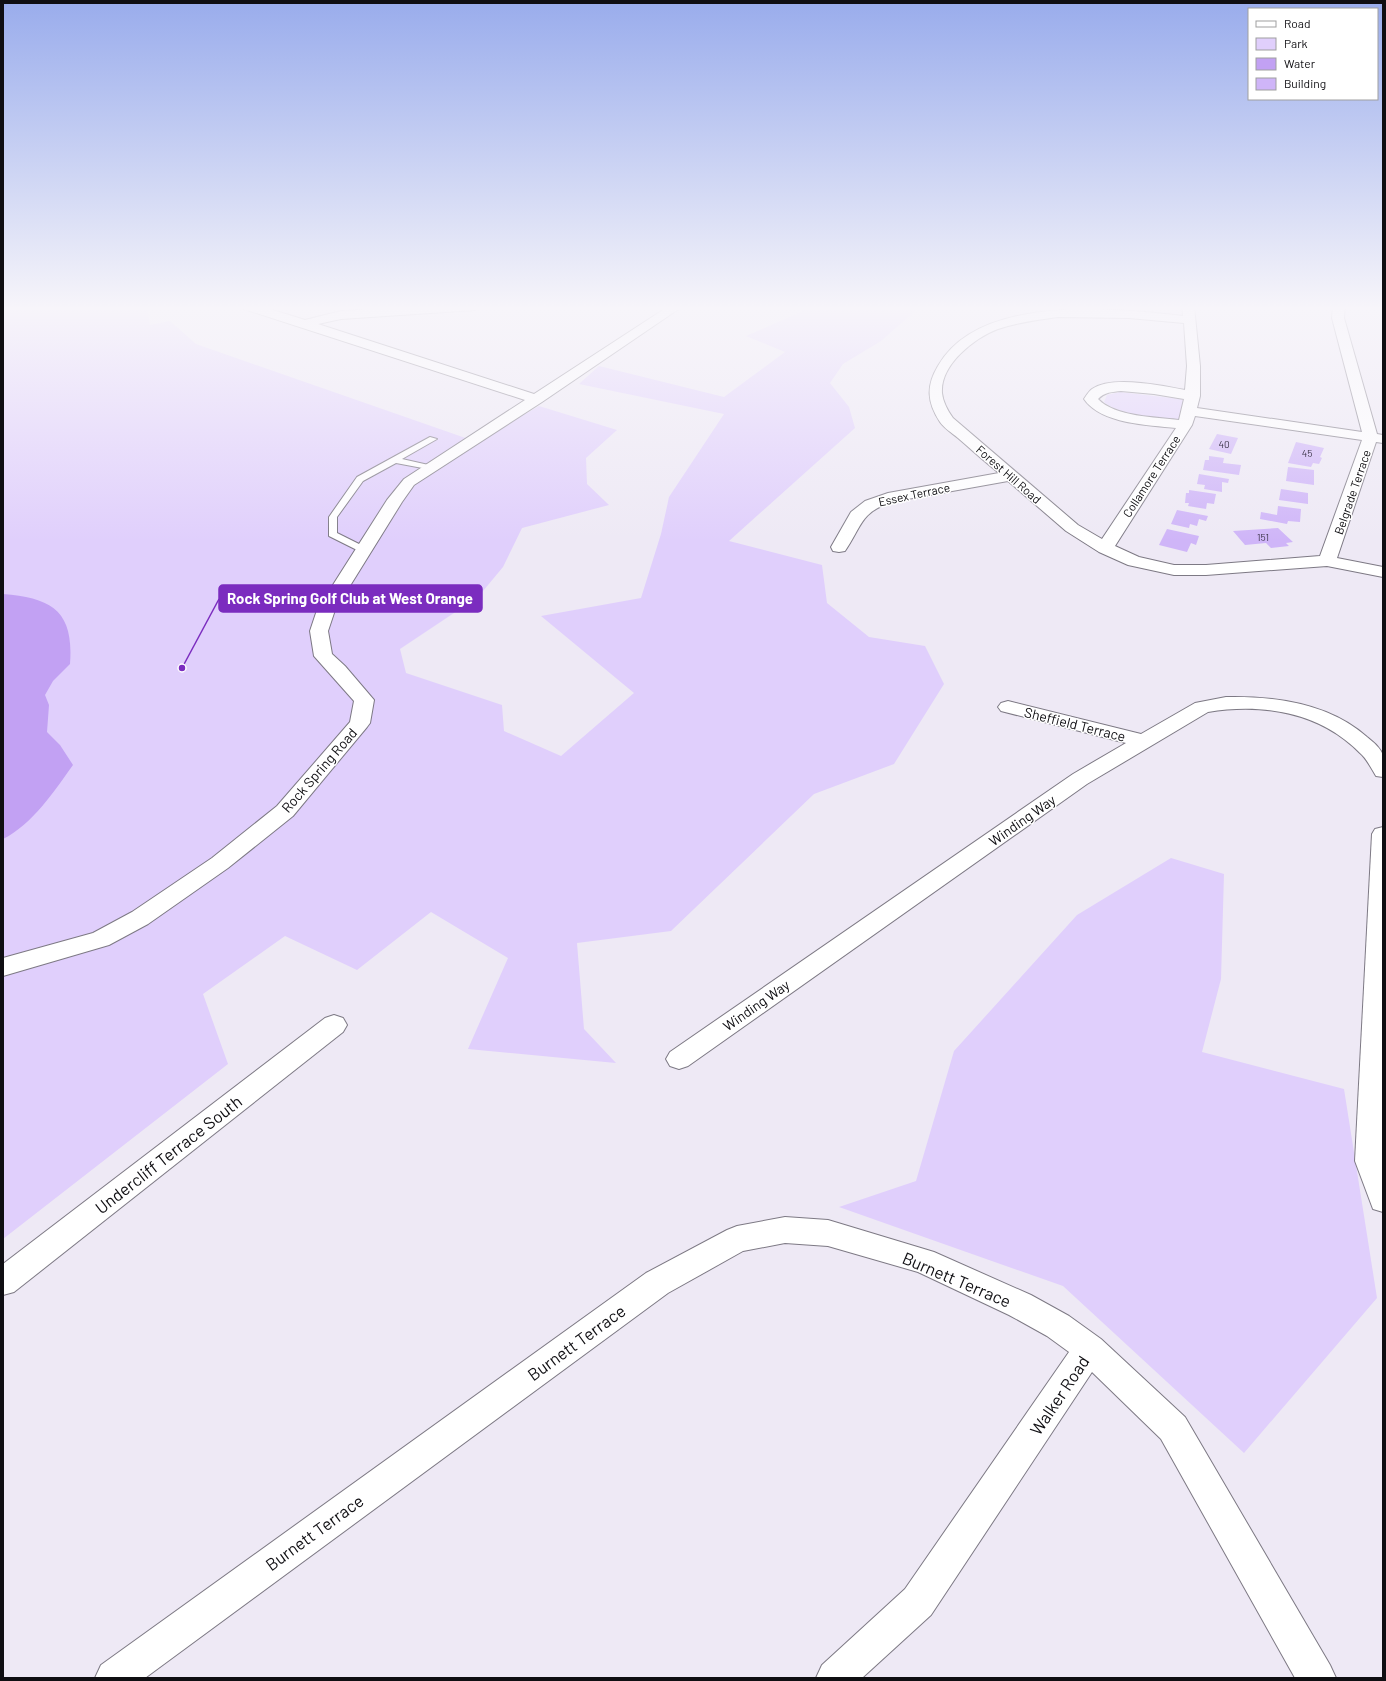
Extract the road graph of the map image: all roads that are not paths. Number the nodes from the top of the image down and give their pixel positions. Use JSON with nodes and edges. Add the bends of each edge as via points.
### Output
{"nodes":[{"id":1,"x":490,"y":384,"type":"edge"},
{"id":2,"x":560,"y":384,"type":"edge"},
{"id":3,"x":936,"y":384,"type":"edge"},
{"id":4,"x":1194,"y":384,"type":"edge"},
{"id":5,"x":1360,"y":384,"type":"edge"},
{"id":6,"x":1193,"y":396,"type":"junction"},
{"id":7,"x":537,"y":400,"type":"junction"},
{"id":8,"x":1187,"y":418,"type":"junction"},
{"id":9,"x":1377,"y":438,"type":"edge"},
{"id":10,"x":434,"y":439,"type":"dead end"},
{"id":11,"x":395,"y":460,"type":"junction"},
{"id":12,"x":430,"y":468,"type":"junction"},
{"id":13,"x":1012,"y":476,"type":"junction"},
{"id":14,"x":839,"y":547,"type":"dead end"},
{"id":15,"x":1105,"y":548,"type":"junction"},
{"id":16,"x":364,"y":550,"type":"junction"},
{"id":17,"x":1327,"y":561,"type":"junction"},
{"id":18,"x":1383,"y":572,"type":"edge"},
{"id":19,"x":1008,"y":707,"type":"dead end"},
{"id":20,"x":1143,"y":742,"type":"junction"},
{"id":21,"x":1383,"y":771,"type":"edge"},
{"id":22,"x":1383,"y":834,"type":"edge"},
{"id":23,"x":3,"y":967,"type":"edge"},
{"id":24,"x":334,"y":1025,"type":"dead end"},
{"id":25,"x":679,"y":1059,"type":"dead end"},
{"id":26,"x":1383,"y":1200,"type":"edge"},
{"id":27,"x":3,"y":1282,"type":"edge"},
{"id":28,"x":1090,"y":1349,"type":"junction"},
{"id":29,"x":114,"y":1678,"type":"edge"},
{"id":30,"x":835,"y":1678,"type":"edge"},
{"id":31,"x":1317,"y":1678,"type":"edge"}],
"edges":[{"from":1,"to":7,"type":"street"},
{"from":2,"to":7,"type":"street","name":"Rock Spring Road"},
{"from":3,"to":13,"type":"street","name":"Forest Hill Road","via":[[934,392],[938,406],[947,421]]},
{"from":4,"to":6,"type":"street","name":"Collamore Terrace"},
{"from":5,"to":9,"type":"street","name":"Belgrade Terrace"},
{"from":6,"to":8,"type":"street","name":"Collamore Terrace"},
{"from":6,"to":8,"type":"street","via":[[1114,387],[1092,394],[1093,404],[1108,412]]},
{"from":7,"to":12,"type":"street","name":"Rock Spring Road"},
{"from":8,"to":9,"type":"street"},
{"from":8,"to":15,"type":"street","name":"Collamore Terrace"},
{"from":9,"to":17,"type":"street","name":"Belgrade Terrace"},
{"from":10,"to":11,"type":"lane"},
{"from":11,"to":12,"type":"lane"},
{"from":11,"to":16,"type":"lane","via":[[360,479],[333,517],[332,534]]},
{"from":12,"to":16,"type":"street","name":"Rock Spring Road","via":[[409,482]]},
{"from":13,"to":14,"type":"street","name":"Essex Terrace","via":[[888,498],[871,504],[857,515]]},
{"from":13,"to":15,"type":"street","name":"Forest Hill Road","via":[[1072,528]]},
{"from":15,"to":17,"type":"street","name":"Forest Hill Road","via":[[1134,561],[1174,570]]},
{"from":16,"to":23,"type":"street","name":"Rock Spring Road","via":[[326,610],[319,631],[323,656],[364,700],[360,723],[285,811],[220,863],[140,918],[101,938]]},
{"from":17,"to":18,"type":"street","name":"Forest Hill Road"},
{"from":19,"to":20,"type":"street","name":"Sheffield Terrace"},
{"from":20,"to":21,"type":"street","name":"Winding Way","via":[[1202,707],[1240,701],[1261,702],[1304,712],[1344,730],[1373,754]]},
{"from":20,"to":25,"type":"street","name":"Winding Way","via":[[1080,779]]},
{"from":22,"to":26,"type":"street","via":[[1369,1161]]},
{"from":24,"to":27,"type":"street","name":"Undercliff Terrace South"},
{"from":28,"to":29,"type":"street","name":"Burnett Terrace","via":[[1058,1326],[1020,1305],[924,1261],[828,1233],[785,1230],[737,1239],[657,1283]]},
{"from":28,"to":30,"type":"street","name":"Walker Road","via":[[918,1602]]},
{"from":28,"to":31,"type":"street","name":"Walker Road","via":[[1173,1428]]}]}
